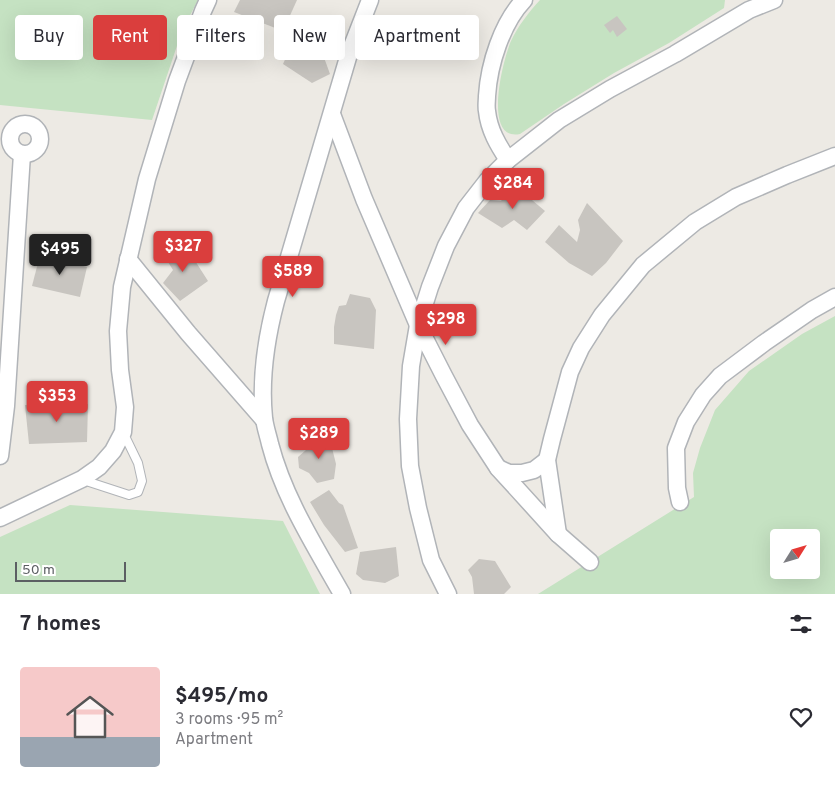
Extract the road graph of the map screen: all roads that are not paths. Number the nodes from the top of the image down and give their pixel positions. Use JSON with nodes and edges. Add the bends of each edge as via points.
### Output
{"nodes":[{"id":1,"x":208,"y":0,"type":"edge"},
{"id":2,"x":370,"y":0,"type":"edge"},
{"id":3,"x":524,"y":0,"type":"edge"},
{"id":4,"x":774,"y":0,"type":"edge"},
{"id":5,"x":746,"y":5,"type":"edge"},
{"id":6,"x":332,"y":114,"type":"junction"},
{"id":7,"x":22,"y":154,"type":"dead end"},
{"id":8,"x":835,"y":156,"type":"edge"},
{"id":9,"x":508,"y":160,"type":"junction"},
{"id":10,"x":128,"y":259,"type":"junction"},
{"id":11,"x":835,"y":297,"type":"edge"},
{"id":12,"x":418,"y":325,"type":"junction"},
{"id":13,"x":264,"y":420,"type":"junction"},
{"id":14,"x":124,"y":432,"type":"junction"},
{"id":15,"x":0,"y":456,"type":"edge"},
{"id":16,"x":547,"y":460,"type":"junction"},
{"id":17,"x":498,"y":468,"type":"junction"},
{"id":18,"x":82,"y":479,"type":"junction"},
{"id":19,"x":680,"y":502,"type":"dead end"},
{"id":20,"x":0,"y":518,"type":"edge"},
{"id":21,"x":558,"y":534,"type":"junction"},
{"id":22,"x":590,"y":562,"type":"dead end"},
{"id":23,"x":342,"y":594,"type":"edge"},
{"id":24,"x":448,"y":594,"type":"edge"}],
"edges":[{"from":1,"to":10,"type":"street","via":[[177,80],[147,179]]},
{"from":2,"to":6,"type":"street"},
{"from":3,"to":9,"type":"street","via":[[506,27],[488,84],[486,110],[494,138]]},
{"from":4,"to":5,"type":"street"},
{"from":5,"to":9,"type":"street","via":[[675,54],[559,120]]},
{"from":6,"to":12,"type":"street"},
{"from":6,"to":13,"type":"street","via":[[268,331]]},
{"from":7,"to":15,"type":"street"},
{"from":8,"to":16,"type":"street","via":[[736,197],[695,222],[643,265],[602,315],[581,348],[570,372]]},
{"from":9,"to":12,"type":"street","via":[[466,208],[446,246]]},
{"from":10,"to":13,"type":"street"},
{"from":10,"to":14,"type":"street","via":[[118,331]]},
{"from":11,"to":19,"type":"street","via":[[727,370],[703,395],[686,422],[676,448]]},
{"from":12,"to":17,"type":"street","via":[[470,425]]},
{"from":12,"to":24,"type":"street","via":[[411,366],[410,466],[431,560]]},
{"from":13,"to":23,"type":"street","via":[[274,458],[304,528]]},
{"from":14,"to":18,"type":"street","via":[[114,451]]},
{"from":14,"to":18,"type":"lane","via":[[138,463],[142,481],[138,492],[129,495]]},
{"from":16,"to":17,"type":"street","via":[[534,470],[522,473],[509,474]]},
{"from":16,"to":21,"type":"street"},
{"from":17,"to":21,"type":"street"},
{"from":18,"to":20,"type":"street"},
{"from":21,"to":22,"type":"street"}]}
